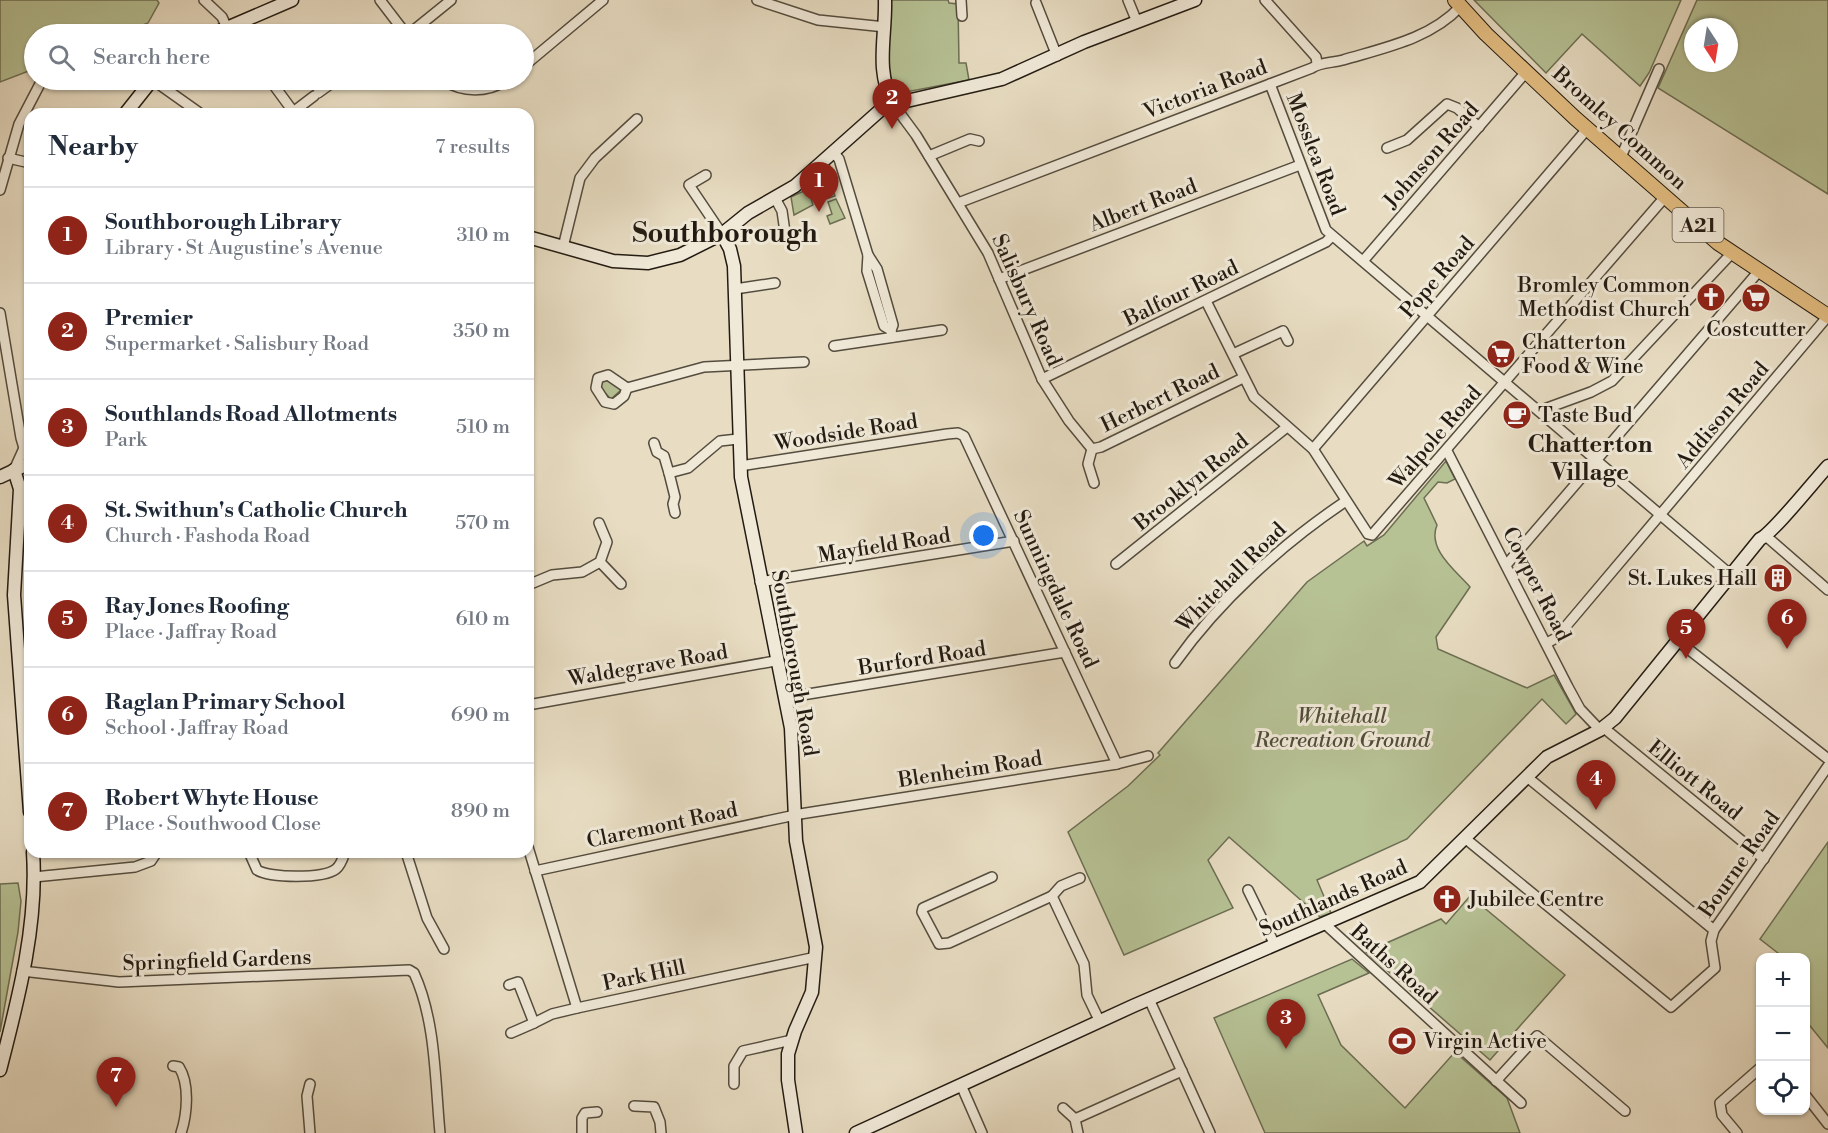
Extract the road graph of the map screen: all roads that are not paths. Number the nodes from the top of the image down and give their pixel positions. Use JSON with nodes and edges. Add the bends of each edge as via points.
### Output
{"nodes":[{"id":1,"x":204,"y":0,"type":"edge"},
{"id":2,"x":292,"y":0,"type":"edge"},
{"id":3,"x":380,"y":0,"type":"edge"},
{"id":4,"x":451,"y":0,"type":"edge"},
{"id":5,"x":603,"y":0,"type":"edge"},
{"id":6,"x":758,"y":0,"type":"edge"},
{"id":7,"x":885,"y":0,"type":"edge"},
{"id":8,"x":961,"y":0,"type":"edge"},
{"id":9,"x":1128,"y":0,"type":"edge"},
{"id":10,"x":1195,"y":0,"type":"edge"},
{"id":11,"x":1265,"y":0,"type":"edge"},
{"id":12,"x":1036,"y":3,"type":"dead end"},
{"id":13,"x":1458,"y":4,"type":"edge"},
{"id":14,"x":962,"y":16,"type":"dead end"},
{"id":15,"x":1137,"y":22,"type":"junction"},
{"id":16,"x":227,"y":24,"type":"edge"},
{"id":17,"x":244,"y":24,"type":"edge"},
{"id":18,"x":400,"y":24,"type":"edge"},
{"id":19,"x":421,"y":24,"type":"edge"},
{"id":20,"x":885,"y":27,"type":"junction"},
{"id":21,"x":1056,"y":56,"type":"junction"},
{"id":22,"x":534,"y":58,"type":"edge"},
{"id":23,"x":1317,"y":63,"type":"junction"},
{"id":24,"x":1659,"y":69,"type":"dead end"},
{"id":25,"x":1526,"y":72,"type":"junction"},
{"id":26,"x":1270,"y":84,"type":"junction"},
{"id":27,"x":37,"y":90,"type":"edge"},
{"id":28,"x":145,"y":90,"type":"edge"},
{"id":29,"x":167,"y":90,"type":"edge"},
{"id":30,"x":277,"y":90,"type":"edge"},
{"id":31,"x":323,"y":90,"type":"edge"},
{"id":32,"x":893,"y":104,"type":"junction"},
{"id":33,"x":27,"y":108,"type":"edge"},
{"id":34,"x":130,"y":108,"type":"edge"},
{"id":35,"x":193,"y":108,"type":"edge"},
{"id":36,"x":290,"y":108,"type":"edge"},
{"id":37,"x":300,"y":108,"type":"edge"},
{"id":38,"x":24,"y":114,"type":"edge"},
{"id":39,"x":637,"y":119,"type":"dead end"},
{"id":40,"x":1479,"y":127,"type":"junction"},
{"id":41,"x":1588,"y":128,"type":"junction"},
{"id":42,"x":979,"y":141,"type":"dead end"},
{"id":43,"x":1387,"y":148,"type":"dead end"},
{"id":44,"x":834,"y":153,"type":"junction"},
{"id":45,"x":929,"y":156,"type":"junction"},
{"id":46,"x":1621,"y":157,"type":"junction"},
{"id":47,"x":8,"y":158,"type":"junction"},
{"id":48,"x":24,"y":162,"type":"edge"},
{"id":49,"x":1300,"y":165,"type":"junction"},
{"id":50,"x":706,"y":175,"type":"dead end"},
{"id":51,"x":0,"y":190,"type":"edge"},
{"id":52,"x":1665,"y":197,"type":"junction"},
{"id":53,"x":775,"y":198,"type":"junction"},
{"id":54,"x":958,"y":203,"type":"junction"},
{"id":55,"x":785,"y":232,"type":"dead end"},
{"id":56,"x":722,"y":234,"type":"junction"},
{"id":57,"x":1332,"y":236,"type":"junction"},
{"id":58,"x":534,"y":239,"type":"edge"},
{"id":59,"x":563,"y":247,"type":"junction"},
{"id":60,"x":1732,"y":253,"type":"junction"},
{"id":61,"x":1363,"y":261,"type":"junction"},
{"id":62,"x":1759,"y":271,"type":"junction"},
{"id":63,"x":999,"y":279,"type":"junction"},
{"id":64,"x":776,"y":283,"type":"dead end"},
{"id":65,"x":735,"y":289,"type":"junction"},
{"id":66,"x":1206,"y":301,"type":"junction"},
{"id":67,"x":0,"y":313,"type":"edge"},
{"id":68,"x":1427,"y":316,"type":"junction"},
{"id":69,"x":1828,"y":316,"type":"edge"},
{"id":70,"x":942,"y":330,"type":"dead end"},
{"id":71,"x":892,"y":334,"type":"junction"},
{"id":72,"x":1288,"y":341,"type":"dead end"},
{"id":73,"x":834,"y":346,"type":"dead end"},
{"id":74,"x":1233,"y":354,"type":"junction"},
{"id":75,"x":804,"y":362,"type":"dead end"},
{"id":76,"x":736,"y":366,"type":"junction"},
{"id":77,"x":1243,"y":378,"type":"junction"},
{"id":78,"x":1042,"y":379,"type":"junction"},
{"id":79,"x":1506,"y":382,"type":"junction"},
{"id":80,"x":627,"y":388,"type":"dead end"},
{"id":81,"x":1539,"y":411,"type":"junction"},
{"id":82,"x":1287,"y":427,"type":"junction"},
{"id":83,"x":24,"y":432,"type":"edge"},
{"id":84,"x":958,"y":433,"type":"joint"},
{"id":85,"x":738,"y":440,"type":"junction"},
{"id":86,"x":654,"y":443,"type":"dead end"},
{"id":87,"x":1313,"y":448,"type":"junction"},
{"id":88,"x":1092,"y":449,"type":"junction"},
{"id":89,"x":1447,"y":451,"type":"junction"},
{"id":90,"x":24,"y":456,"type":"edge"},
{"id":91,"x":1597,"y":461,"type":"junction"},
{"id":92,"x":24,"y":466,"type":"edge"},
{"id":93,"x":740,"y":466,"type":"junction"},
{"id":94,"x":1828,"y":466,"type":"edge"},
{"id":95,"x":14,"y":470,"type":"junction"},
{"id":96,"x":669,"y":473,"type":"junction"},
{"id":97,"x":0,"y":477,"type":"edge"},
{"id":98,"x":1094,"y":483,"type":"dead end"},
{"id":99,"x":1346,"y":501,"type":"junction"},
{"id":100,"x":675,"y":513,"type":"dead end"},
{"id":101,"x":1661,"y":515,"type":"junction"},
{"id":102,"x":598,"y":526,"type":"dead end"},
{"id":103,"x":1767,"y":537,"type":"junction"},
{"id":104,"x":1014,"y":541,"type":"junction"},
{"id":105,"x":600,"y":562,"type":"junction"},
{"id":106,"x":1116,"y":564,"type":"dead end"},
{"id":107,"x":1507,"y":564,"type":"junction"},
{"id":108,"x":1731,"y":575,"type":"junction"},
{"id":109,"x":534,"y":581,"type":"edge"},
{"id":110,"x":760,"y":582,"type":"junction"},
{"id":111,"x":605,"y":584,"type":"dead end"},
{"id":112,"x":1828,"y":590,"type":"edge"},
{"id":113,"x":1678,"y":641,"type":"junction"},
{"id":114,"x":1547,"y":643,"type":"junction"},
{"id":115,"x":1065,"y":652,"type":"junction"},
{"id":116,"x":775,"y":661,"type":"junction"},
{"id":117,"x":1174,"y":663,"type":"dead end"},
{"id":118,"x":784,"y":698,"type":"junction"},
{"id":119,"x":534,"y":704,"type":"edge"},
{"id":120,"x":1602,"y":729,"type":"junction"},
{"id":121,"x":24,"y":731,"type":"edge"},
{"id":122,"x":1148,"y":756,"type":"dead end"},
{"id":123,"x":1828,"y":759,"type":"edge"},
{"id":124,"x":1117,"y":764,"type":"junction"},
{"id":125,"x":1828,"y":766,"type":"edge"},
{"id":126,"x":1527,"y":777,"type":"junction"},
{"id":127,"x":796,"y":815,"type":"junction"},
{"id":128,"x":1466,"y":839,"type":"junction"},
{"id":129,"x":33,"y":858,"type":"edge"},
{"id":130,"x":153,"y":858,"type":"edge"},
{"id":131,"x":251,"y":858,"type":"edge"},
{"id":132,"x":342,"y":858,"type":"edge"},
{"id":133,"x":408,"y":858,"type":"edge"},
{"id":134,"x":532,"y":858,"type":"edge"},
{"id":135,"x":1764,"y":859,"type":"junction"},
{"id":136,"x":536,"y":871,"type":"junction"},
{"id":137,"x":34,"y":877,"type":"junction"},
{"id":138,"x":992,"y":877,"type":"dead end"},
{"id":139,"x":1080,"y":878,"type":"dead end"},
{"id":140,"x":1248,"y":890,"type":"dead end"},
{"id":141,"x":1052,"y":896,"type":"junction"},
{"id":142,"x":1325,"y":924,"type":"junction"},
{"id":143,"x":1714,"y":930,"type":"junction"},
{"id":144,"x":1275,"y":945,"type":"junction"},
{"id":145,"x":444,"y":949,"type":"dead end"},
{"id":146,"x":816,"y":957,"type":"junction"},
{"id":147,"x":22,"y":971,"type":"junction"},
{"id":148,"x":509,"y":985,"type":"dead end"},
{"id":149,"x":1149,"y":999,"type":"junction"},
{"id":150,"x":577,"y":1008,"type":"junction"},
{"id":151,"x":1100,"y":1022,"type":"junction"},
{"id":152,"x":534,"y":1023,"type":"junction"},
{"id":153,"x":511,"y":1033,"type":"dead end"},
{"id":154,"x":792,"y":1040,"type":"junction"},
{"id":155,"x":173,"y":1066,"type":"dead end"},
{"id":156,"x":0,"y":1070,"type":"edge"},
{"id":157,"x":1182,"y":1071,"type":"junction"},
{"id":158,"x":1756,"y":1072,"type":"edge"},
{"id":159,"x":1496,"y":1081,"type":"junction"},
{"id":160,"x":310,"y":1084,"type":"dead end"},
{"id":161,"x":734,"y":1084,"type":"dead end"},
{"id":162,"x":961,"y":1085,"type":"junction"},
{"id":163,"x":1810,"y":1101,"type":"edge"},
{"id":164,"x":1521,"y":1103,"type":"dead end"},
{"id":165,"x":634,"y":1106,"type":"dead end"},
{"id":166,"x":1063,"y":1108,"type":"dead end"},
{"id":167,"x":1625,"y":1111,"type":"dead end"},
{"id":168,"x":597,"y":1112,"type":"dead end"},
{"id":169,"x":1075,"y":1119,"type":"junction"},
{"id":170,"x":1828,"y":1124,"type":"edge"},
{"id":171,"x":181,"y":1133,"type":"edge"},
{"id":172,"x":310,"y":1133,"type":"edge"},
{"id":173,"x":440,"y":1133,"type":"edge"},
{"id":174,"x":582,"y":1133,"type":"edge"},
{"id":175,"x":661,"y":1133,"type":"edge"},
{"id":176,"x":796,"y":1133,"type":"edge"},
{"id":177,"x":856,"y":1133,"type":"edge"},
{"id":178,"x":982,"y":1133,"type":"edge"},
{"id":179,"x":1078,"y":1133,"type":"edge"},
{"id":180,"x":1210,"y":1133,"type":"edge"},
{"id":181,"x":1737,"y":1133,"type":"edge"}],
"edges":[{"from":1,"to":16,"type":"street"},
{"from":2,"to":17,"type":"street"},
{"from":3,"to":18,"type":"street"},
{"from":4,"to":19,"type":"street"},
{"from":5,"to":22,"type":"street"},
{"from":6,"to":20,"type":"street","via":[[818,20]]},
{"from":7,"to":20,"type":"street"},
{"from":8,"to":14,"type":"street"},
{"from":9,"to":15,"type":"street"},
{"from":10,"to":15,"type":"street"},
{"from":11,"to":23,"type":"street","via":[[1316,57]]},
{"from":12,"to":21,"type":"street"},
{"from":13,"to":23,"type":"street","name":"Victoria Road","via":[[1433,29],[1420,35],[1333,63]]},
{"from":13,"to":25,"type":"main road","name":"Bromley Common","number":"A21"},
{"from":15,"to":21,"type":"street"},
{"from":20,"to":32,"type":"street","via":[[881,74]]},
{"from":21,"to":32,"type":"street","via":[[990,83]]},
{"from":23,"to":26,"type":"street","name":"Victoria Road"},
{"from":24,"to":46,"type":"street"},
{"from":25,"to":40,"type":"street","name":"Johnson Road"},
{"from":25,"to":41,"type":"main road","name":"Bromley Common","number":"A21"},
{"from":26,"to":49,"type":"street","name":"Mosslea Road"},
{"from":26,"to":54,"type":"street","name":"Victoria Road"},
{"from":27,"to":33,"type":"street"},
{"from":28,"to":34,"type":"street"},
{"from":29,"to":35,"type":"street"},
{"from":30,"to":36,"type":"street"},
{"from":31,"to":37,"type":"street"},
{"from":32,"to":44,"type":"street","via":[[878,112]]},
{"from":32,"to":45,"type":"street","name":"Salisbury Road"},
{"from":38,"to":47,"type":"street"},
{"from":39,"to":59,"type":"street","via":[[595,158],[580,178]]},
{"from":40,"to":43,"type":"street","via":[[1447,104],[1407,140]]},
{"from":40,"to":61,"type":"street","name":"Johnson Road"},
{"from":41,"to":46,"type":"main road","name":"Bromley Common","number":"A21"},
{"from":41,"to":68,"type":"street","name":"Pope Road"},
{"from":42,"to":45,"type":"street","via":[[969,139]]},
{"from":44,"to":53,"type":"street"},
{"from":44,"to":71,"type":"street","via":[[868,255],[867,271],[884,326]]},
{"from":45,"to":54,"type":"street","name":"Salisbury Road"},
{"from":46,"to":52,"type":"main road","name":"Bromley Common","number":"A21"},
{"from":47,"to":48,"type":"street"},
{"from":47,"to":51,"type":"street"},
{"from":49,"to":57,"type":"street","name":"Mosslea Road","via":[[1322,223]]},
{"from":49,"to":63,"type":"street","name":"Albert Road"},
{"from":50,"to":56,"type":"street","via":[[689,185]]},
{"from":52,"to":60,"type":"main road","name":"Bromley Common","number":"A21"},
{"from":52,"to":79,"type":"street","name":"Walpole Road"},
{"from":53,"to":55,"type":"street"},
{"from":53,"to":56,"type":"street","via":[[747,213]]},
{"from":54,"to":63,"type":"street","name":"Salisbury Road"},
{"from":56,"to":59,"type":"street","via":[[680,255],[648,262],[613,261]]},
{"from":56,"to":65,"type":"street","name":"Southborough Road","via":[[733,257]]},
{"from":57,"to":61,"type":"street"},
{"from":57,"to":66,"type":"street","name":"Balfour Road"},
{"from":58,"to":59,"type":"street"},
{"from":60,"to":62,"type":"main road","name":"Bromley Common","number":"A21"},
{"from":60,"to":81,"type":"street","via":[[1612,381]]},
{"from":61,"to":68,"type":"street"},
{"from":62,"to":69,"type":"main road","name":"Bromley Common","number":"A21"},
{"from":62,"to":91,"type":"street"},
{"from":63,"to":78,"type":"street","name":"Salisbury Road"},
{"from":64,"to":65,"type":"street"},
{"from":65,"to":76,"type":"street","name":"Southborough Road"},
{"from":66,"to":74,"type":"street"},
{"from":66,"to":78,"type":"street","name":"Balfour Road"},
{"from":67,"to":83,"type":"street"},
{"from":68,"to":79,"type":"street"},
{"from":68,"to":87,"type":"street","name":"Pope Road"},
{"from":69,"to":101,"type":"street","name":"Addison Road"},
{"from":70,"to":71,"type":"street"},
{"from":71,"to":73,"type":"street"},
{"from":72,"to":74,"type":"street","via":[[1283,331]]},
{"from":74,"to":77,"type":"street"},
{"from":75,"to":76,"type":"street"},
{"from":76,"to":80,"type":"street","via":[[704,367]]},
{"from":76,"to":85,"type":"street","name":"Southborough Road"},
{"from":77,"to":82,"type":"street","via":[[1257,401]]},
{"from":77,"to":88,"type":"street","name":"Herbert Road"},
{"from":78,"to":88,"type":"street","name":"Salisbury Road"},
{"from":79,"to":81,"type":"street"},
{"from":79,"to":89,"type":"street","name":"Walpole Road"},
{"from":81,"to":91,"type":"street"},
{"from":82,"to":87,"type":"street"},
{"from":82,"to":106,"type":"street","name":"Brooklyn Road"},
{"from":84,"to":93,"type":"street","name":"Woodside Road"},
{"from":84,"to":104,"type":"street","name":"Sunningdale Road","via":[[966,439]]},
{"from":85,"to":93,"type":"street","name":"Southborough Road"},
{"from":85,"to":96,"type":"street","via":[[720,441],[688,468]]},
{"from":86,"to":96,"type":"street","via":[[657,452],[664,456]]},
{"from":87,"to":99,"type":"street"},
{"from":88,"to":98,"type":"street","via":[[1088,464]]},
{"from":89,"to":99,"type":"street","name":"Walpole Road","via":[[1370,535]]},
{"from":89,"to":107,"type":"street","name":"Cowper Road"},
{"from":90,"to":95,"type":"street"},
{"from":91,"to":101,"type":"street"},
{"from":91,"to":107,"type":"street"},
{"from":92,"to":95,"type":"street"},
{"from":93,"to":110,"type":"street","name":"Southborough Road"},
{"from":94,"to":103,"type":"street","name":"Southlands Road"},
{"from":95,"to":97,"type":"street"},
{"from":95,"to":121,"type":"street","via":[[20,489],[14,595]]},
{"from":96,"to":100,"type":"street"},
{"from":99,"to":117,"type":"street","name":"Whitehall Road","via":[[1279,550]]},
{"from":101,"to":108,"type":"street"},
{"from":101,"to":114,"type":"street","name":"Addison Road","via":[[1556,638]]},
{"from":102,"to":105,"type":"street","via":[[607,543]]},
{"from":103,"to":108,"type":"street","name":"Southlands Road","via":[[1760,539]]},
{"from":103,"to":112,"type":"street"},
{"from":104,"to":110,"type":"street","name":"Mayfield Road"},
{"from":104,"to":115,"type":"street","name":"Sunningdale Road"},
{"from":105,"to":109,"type":"street","via":[[582,572]]},
{"from":105,"to":111,"type":"street","via":[[617,580]]},
{"from":107,"to":114,"type":"street","name":"Cowper Road"},
{"from":108,"to":113,"type":"street","name":"Southlands Road"},
{"from":110,"to":116,"type":"street","name":"Southborough Road"},
{"from":113,"to":120,"type":"street","name":"Southlands Road"},
{"from":113,"to":123,"type":"street"},
{"from":114,"to":120,"type":"street","name":"Cowper Road","via":[[1580,709]]},
{"from":115,"to":118,"type":"street","name":"Burford Road"},
{"from":115,"to":124,"type":"street","name":"Sunningdale Road"},
{"from":116,"to":118,"type":"street","name":"Southborough Road"},
{"from":116,"to":119,"type":"street","name":"Waldegrave Road"},
{"from":118,"to":127,"type":"street","name":"Southborough Road","via":[[792,743]]},
{"from":120,"to":126,"type":"street","name":"Southlands Road","via":[[1557,750]]},
{"from":120,"to":135,"type":"street","name":"Elliott Road"},
{"from":122,"to":124,"type":"street","name":"Blenheim Road"},
{"from":124,"to":127,"type":"street","name":"Blenheim Road"},
{"from":125,"to":135,"type":"street","name":"Bourne Road"},
{"from":126,"to":128,"type":"street","name":"Southlands Road"},
{"from":126,"to":143,"type":"street"},
{"from":127,"to":136,"type":"street","name":"Claremont Road"},
{"from":127,"to":146,"type":"street","name":"Southborough Road","via":[[796,841]]},
{"from":128,"to":142,"type":"street","name":"Southlands Road","via":[[1420,882]]},
{"from":128,"to":143,"type":"street","name":"Bourne Road","via":[[1671,1007],[1715,968],[1711,941]]},
{"from":129,"to":137,"type":"street"},
{"from":130,"to":137,"type":"street","via":[[135,867]]},
{"from":131,"to":132,"type":"street","via":[[256,870],[273,876],[327,873],[337,868]]},
{"from":133,"to":145,"type":"street","via":[[427,918],[446,938]]},
{"from":134,"to":136,"type":"street"},
{"from":135,"to":143,"type":"street","name":"Bourne Road"},
{"from":136,"to":150,"type":"street"},
{"from":137,"to":147,"type":"street"},
{"from":138,"to":141,"type":"street","via":[[923,908],[939,944]]},
{"from":139,"to":141,"type":"street","via":[[1061,886]]},
{"from":140,"to":144,"type":"street"},
{"from":141,"to":151,"type":"street","via":[[1084,964],[1087,995]]},
{"from":142,"to":144,"type":"street","name":"Southlands Road"},
{"from":142,"to":159,"type":"street","name":"Baths Road"},
{"from":144,"to":149,"type":"street","name":"Southlands Road"},
{"from":146,"to":150,"type":"street","name":"Park Hill"},
{"from":146,"to":154,"type":"street","name":"Southborough Road","via":[[812,992]]},
{"from":147,"to":156,"type":"street"},
{"from":147,"to":173,"type":"street","name":"Springfield Gardens","via":[[119,982],[409,970],[420,987],[433,1051]]},
{"from":148,"to":152,"type":"street","via":[[518,982]]},
{"from":149,"to":151,"type":"street","name":"Southlands Road"},
{"from":149,"to":157,"type":"street"},
{"from":150,"to":152,"type":"street","name":"Park Hill"},
{"from":151,"to":162,"type":"street","name":"Southlands Road"},
{"from":152,"to":153,"type":"street","name":"Park Hill"},
{"from":154,"to":161,"type":"street","via":[[743,1051],[734,1066]]},
{"from":154,"to":176,"type":"street","name":"Southborough Road","via":[[788,1080]]},
{"from":155,"to":171,"type":"street","via":[[182,1071],[185,1086]]},
{"from":157,"to":169,"type":"street"},
{"from":157,"to":180,"type":"street"},
{"from":158,"to":181,"type":"street","via":[[1724,1098],[1720,1111]]},
{"from":159,"to":164,"type":"street","name":"Baths Road"},
{"from":159,"to":167,"type":"street","via":[[1536,1036]]},
{"from":160,"to":172,"type":"street"},
{"from":162,"to":177,"type":"street","name":"Southlands Road"},
{"from":162,"to":178,"type":"street"},
{"from":163,"to":170,"type":"street"},
{"from":165,"to":175,"type":"street","via":[[654,1107]]},
{"from":166,"to":169,"type":"street"},
{"from":168,"to":174,"type":"street","via":[[585,1113]]},
{"from":169,"to":179,"type":"street"}]}
